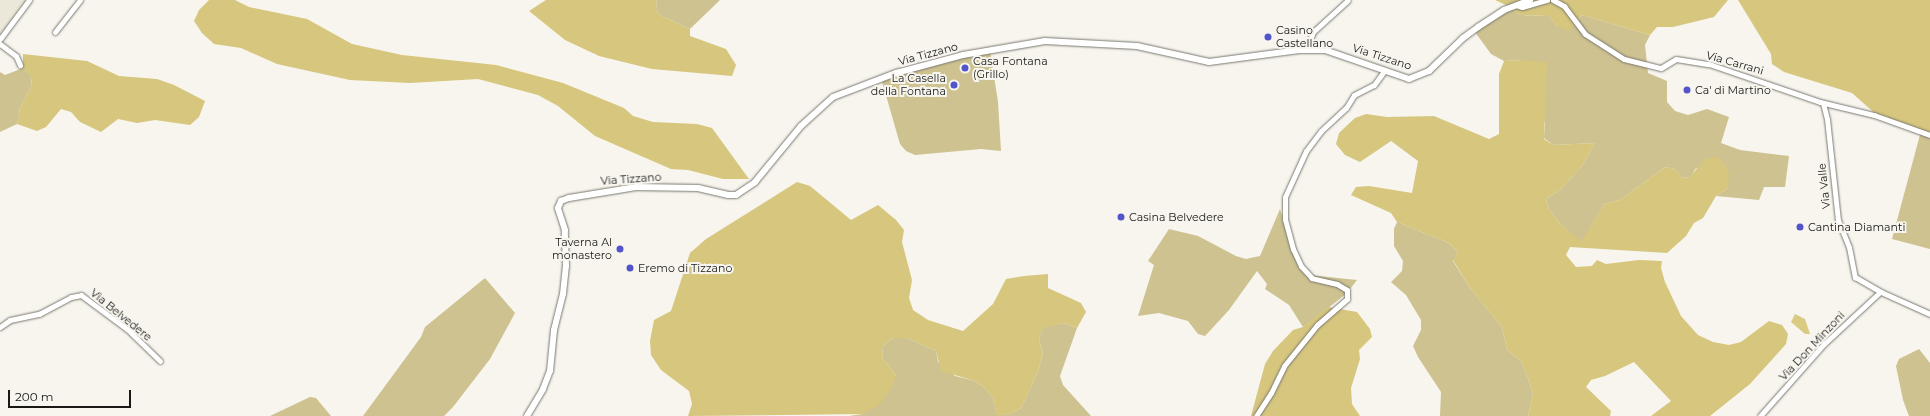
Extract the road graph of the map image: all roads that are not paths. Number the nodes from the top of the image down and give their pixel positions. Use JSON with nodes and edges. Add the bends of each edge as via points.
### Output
{"nodes":[{"id":1,"x":29,"y":0,"type":"edge"},
{"id":2,"x":80,"y":0,"type":"edge"},
{"id":3,"x":1348,"y":0,"type":"edge"},
{"id":4,"x":1530,"y":0,"type":"edge"},
{"id":5,"x":1547,"y":0,"type":"edge"},
{"id":6,"x":1553,"y":0,"type":"edge"},
{"id":7,"x":1516,"y":5,"type":"junction"},
{"id":8,"x":55,"y":32,"type":"dead end"},
{"id":9,"x":0,"y":39,"type":"edge"},
{"id":10,"x":0,"y":44,"type":"edge"},
{"id":11,"x":1307,"y":49,"type":"junction"},
{"id":12,"x":20,"y":65,"type":"dead end"},
{"id":13,"x":1384,"y":71,"type":"junction"},
{"id":14,"x":1823,"y":103,"type":"junction"},
{"id":15,"x":1930,"y":135,"type":"edge"},
{"id":16,"x":1880,"y":292,"type":"junction"},
{"id":17,"x":1930,"y":314,"type":"edge"},
{"id":18,"x":0,"y":327,"type":"edge"},
{"id":19,"x":160,"y":361,"type":"dead end"},
{"id":20,"x":527,"y":416,"type":"edge"},
{"id":21,"x":1256,"y":416,"type":"edge"},
{"id":22,"x":1760,"y":416,"type":"edge"}],
"edges":[{"from":1,"to":9,"type":"street"},
{"from":2,"to":8,"type":"street"},
{"from":3,"to":11,"type":"street","via":[[1314,32]]},
{"from":4,"to":7,"type":"street"},
{"from":5,"to":7,"type":"street","via":[[1522,7]]},
{"from":6,"to":14,"type":"street","name":"Via Carrani","via":[[1564,6],[1585,34],[1624,59],[1660,68],[1676,59],[1709,64]]},
{"from":7,"to":13,"type":"street","name":"Via Tizzano","via":[[1462,38],[1429,71],[1409,79]]},
{"from":10,"to":12,"type":"street","via":[[12,53]]},
{"from":11,"to":13,"type":"street","name":"Via Tizzano","via":[[1343,55]]},
{"from":11,"to":20,"type":"street","name":"Via Tizzano","via":[[1209,62],[1137,46],[1045,41],[963,55],[896,73],[833,97],[801,126],[755,182],[736,194],[728,195],[698,188],[636,187],[562,201],[558,208],[565,230],[566,266],[550,371]]},
{"from":13,"to":21,"type":"street","via":[[1374,86],[1354,95],[1346,108],[1321,131],[1306,151],[1285,197],[1285,219],[1292,249],[1301,266],[1312,278],[1337,284],[1347,290],[1347,299],[1317,325],[1284,366]]},
{"from":14,"to":15,"type":"street","name":"Via Carrani","via":[[1874,115]]},
{"from":14,"to":16,"type":"street","name":"Via Valle","via":[[1838,220],[1849,247],[1851,268],[1855,276]]},
{"from":16,"to":17,"type":"street","name":"Via Valle"},
{"from":16,"to":22,"type":"street","name":"Via Don Minzoni","via":[[1824,344]]},
{"from":18,"to":19,"type":"street","name":"Via Belvedere","via":[[10,320],[39,314],[71,297],[81,295],[127,329]]}]}
